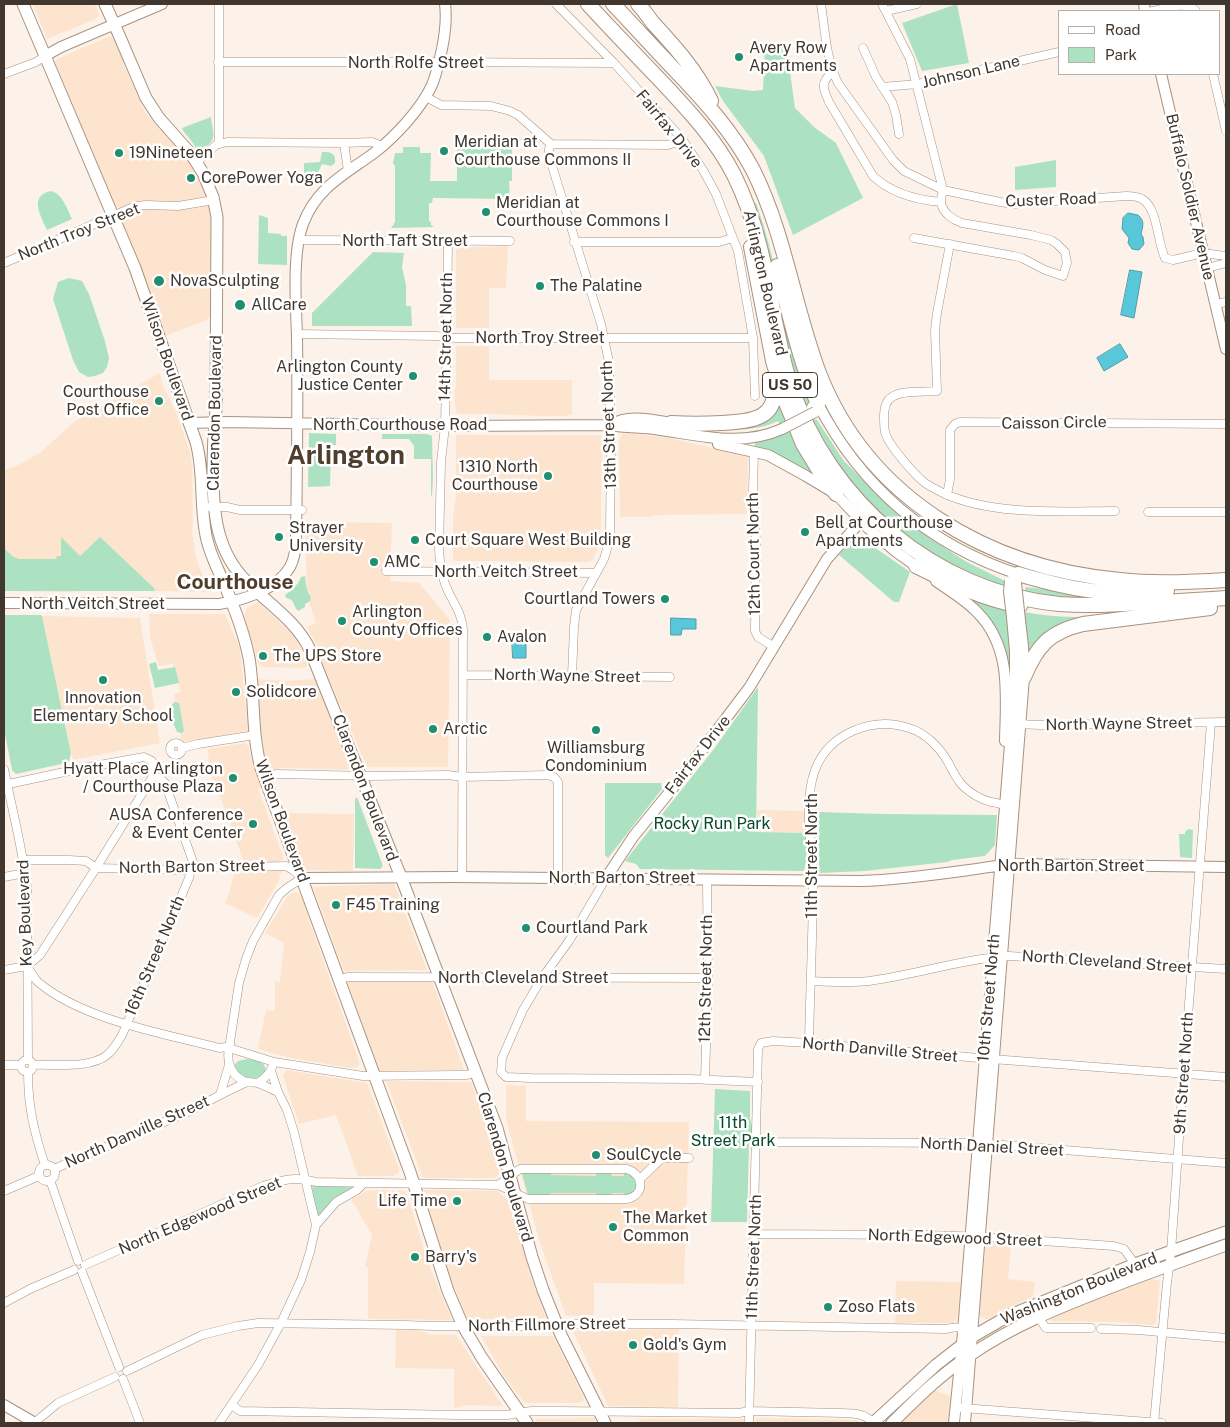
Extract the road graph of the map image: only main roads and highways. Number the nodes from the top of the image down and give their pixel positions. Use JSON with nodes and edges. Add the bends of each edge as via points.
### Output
{"nodes":[{"id":1,"x":23,"y":4,"type":"edge"},
{"id":2,"x":104,"y":4,"type":"edge"},
{"id":3,"x":162,"y":4,"type":"edge"},
{"id":4,"x":445,"y":4,"type":"edge"},
{"id":5,"x":576,"y":4,"type":"edge"},
{"id":6,"x":588,"y":4,"type":"edge"},
{"id":7,"x":613,"y":4,"type":"edge"},
{"id":8,"x":642,"y":5,"type":"edge"},
{"id":9,"x":114,"y":24,"type":"junction"},
{"id":10,"x":45,"y":56,"type":"junction"},
{"id":11,"x":642,"y":61,"type":"junction"},
{"id":12,"x":1161,"y":75,"type":"edge"},
{"id":13,"x":718,"y":118,"type":"junction"},
{"id":14,"x":759,"y":184,"type":"junction"},
{"id":15,"x":740,"y":188,"type":"junction"},
{"id":16,"x":768,"y":334,"type":"junction"},
{"id":17,"x":1226,"y":349,"type":"edge"},
{"id":18,"x":816,"y":408,"type":"junction"},
{"id":19,"x":214,"y":422,"type":"junction"},
{"id":20,"x":189,"y":423,"type":"junction"},
{"id":21,"x":297,"y":424,"type":"junction"},
{"id":22,"x":667,"y":427,"type":"junction"},
{"id":23,"x":836,"y":494,"type":"junction"},
{"id":24,"x":208,"y":507,"type":"junction"},
{"id":25,"x":861,"y":521,"type":"junction"},
{"id":26,"x":916,"y":566,"type":"junction"},
{"id":27,"x":1014,"y":578,"type":"junction"},
{"id":28,"x":1226,"y":580,"type":"edge"},
{"id":29,"x":258,"y":592,"type":"junction"},
{"id":30,"x":1226,"y":598,"type":"edge"},
{"id":31,"x":231,"y":602,"type":"junction"},
{"id":32,"x":4,"y":603,"type":"edge"},
{"id":33,"x":1226,"y":604,"type":"edge"},
{"id":34,"x":1099,"y":606,"type":"junction"},
{"id":35,"x":1016,"y":619,"type":"junction"},
{"id":36,"x":1024,"y":677,"type":"junction"},
{"id":37,"x":1016,"y":724,"type":"junction"},
{"id":38,"x":1008,"y":804,"type":"junction"},
{"id":39,"x":1004,"y":864,"type":"junction"},
{"id":40,"x":1226,"y":866,"type":"edge"},
{"id":41,"x":302,"y":878,"type":"junction"},
{"id":42,"x":401,"y":878,"type":"junction"},
{"id":43,"x":606,"y":878,"type":"junction"},
{"id":44,"x":1226,"y":1232,"type":"edge"},
{"id":45,"x":975,"y":1237,"type":"junction"},
{"id":46,"x":1226,"y":1245,"type":"edge"},
{"id":47,"x":967,"y":1341,"type":"junction"},
{"id":48,"x":966,"y":1358,"type":"junction"},
{"id":49,"x":4,"y":1405,"type":"edge"},
{"id":50,"x":35,"y":1423,"type":"edge"},
{"id":51,"x":527,"y":1423,"type":"edge"},
{"id":52,"x":604,"y":1423,"type":"edge"},
{"id":53,"x":873,"y":1423,"type":"edge"},
{"id":54,"x":892,"y":1423,"type":"edge"},
{"id":55,"x":954,"y":1423,"type":"edge"},
{"id":56,"x":965,"y":1423,"type":"edge"}],
"edges":[{"from":1,"to":10,"type":"main road","name":"Wilson Boulevard"},
{"from":2,"to":9,"type":"main road","name":"Clarendon Boulevard"},
{"from":3,"to":9,"type":"main road"},
{"from":4,"to":21,"type":"main road","name":"North Veitch Street","via":[[446,22],[439,62],[426,97],[382,146],[326,187],[303,224],[296,286]]},
{"from":5,"to":11,"type":"highway","via":[[601,29]]},
{"from":6,"to":11,"type":"highway","name":"Arlington Boulevard","number":"US 50"},
{"from":7,"to":13,"type":"highway","name":"Arlington Boulevard","number":"US 50"},
{"from":8,"to":13,"type":"highway","via":[[688,63]]},
{"from":9,"to":10,"type":"main road"},
{"from":9,"to":19,"type":"main road","name":"Clarendon Boulevard","via":[[153,110],[197,162],[214,200],[217,217]]},
{"from":10,"to":20,"type":"main road","name":"Wilson Boulevard","via":[[143,290]]},
{"from":11,"to":15,"type":"highway","name":"Arlington Boulevard","number":"US 50","via":[[705,130]]},
{"from":12,"to":17,"type":"main road","name":"Buffalo Soldier Avenue"},
{"from":13,"to":14,"type":"highway","name":"Arlington Boulevard","number":"US 50"},
{"from":14,"to":18,"type":"highway","via":[[798,351]]},
{"from":14,"to":28,"type":"highway","name":"Arlington Boulevard","number":"US 50","via":[[774,222],[824,386],[861,448],[902,492],[966,537],[1047,567],[1121,581],[1175,583]]},
{"from":15,"to":16,"type":"highway"},
{"from":15,"to":34,"type":"highway","name":"Arlington Boulevard","number":"US 50","via":[[757,236],[794,397],[817,445],[853,496],[887,530],[943,568],[968,580],[1036,600]]},
{"from":16,"to":22,"type":"highway","via":[[775,394],[772,404],[763,414],[745,422]]},
{"from":16,"to":23,"type":"highway","via":[[780,386],[803,444]]},
{"from":18,"to":22,"type":"main road","name":"North Courthouse Road","bridge":true,"via":[[759,437],[712,438]]},
{"from":18,"to":27,"type":"main road","via":[[858,466],[905,514],[936,536]]},
{"from":19,"to":20,"type":"main road","name":"North Courthouse Road"},
{"from":19,"to":21,"type":"main road","name":"North Courthouse Road"},
{"from":19,"to":24,"type":"main road","name":"Clarendon Boulevard"},
{"from":20,"to":24,"type":"main road","name":"Wilson Boulevard","via":[[200,459]]},
{"from":21,"to":22,"type":"main road","name":"North Courthouse Road","via":[[610,425],[622,420],[644,420]]},
{"from":21,"to":29,"type":"main road","name":"North Veitch Street","via":[[299,510],[295,553],[290,566],[269,587]]},
{"from":22,"to":23,"type":"main road","via":[[691,438],[774,458]]},
{"from":23,"to":25,"type":"main road"},
{"from":24,"to":29,"type":"main road","name":"Clarendon Boulevard","via":[[230,560]]},
{"from":24,"to":31,"type":"main road","name":"Wilson Boulevard","via":[[205,529],[210,552]]},
{"from":25,"to":26,"type":"main road"},
{"from":25,"to":43,"type":"main road","name":"Fairfax Drive","via":[[827,559],[749,688]]},
{"from":26,"to":34,"type":"highway","via":[[968,591],[1008,604],[1066,612]]},
{"from":26,"to":38,"type":"main road","via":[[979,614],[1001,651],[1006,679]]},
{"from":27,"to":28,"type":"highway","via":[[1113,593],[1180,590]]},
{"from":27,"to":35,"type":"main road","name":"10th Street North","bridge":true},
{"from":29,"to":31,"type":"main road","name":"North Veitch Street"},
{"from":29,"to":42,"type":"main road","name":"Clarendon Boulevard","via":[[296,626],[306,640]]},
{"from":30,"to":34,"type":"highway","name":"Arlington Boulevard","number":"US 50"},
{"from":31,"to":32,"type":"main road","name":"North Veitch Street"},
{"from":31,"to":41,"type":"main road","name":"Wilson Boulevard","via":[[248,656],[258,753]]},
{"from":33,"to":36,"type":"highway","via":[[1069,628],[1039,648]]},
{"from":35,"to":36,"type":"main road","name":"10th Street North","via":[[1023,651]]},
{"from":35,"to":37,"type":"main road","name":"10th Street North"},
{"from":36,"to":37,"type":"main road","name":"10th Street North"},
{"from":37,"to":38,"type":"main road","name":"10th Street North"},
{"from":38,"to":39,"type":"main road","name":"10th Street North"},
{"from":39,"to":40,"type":"main road","name":"North Barton Street"},
{"from":39,"to":43,"type":"main road","name":"North Barton Street","via":[[881,880]]},
{"from":39,"to":45,"type":"main road","name":"10th Street North"},
{"from":41,"to":42,"type":"main road","name":"North Barton Street"},
{"from":41,"to":51,"type":"main road","name":"Wilson Boulevard","via":[[414,1183],[442,1276],[464,1326],[489,1370]]},
{"from":42,"to":43,"type":"main road","name":"North Barton Street"},
{"from":42,"to":52,"type":"main road","name":"Clarendon Boulevard","via":[[497,1128],[543,1290]]},
{"from":44,"to":47,"type":"main road","name":"Washington Boulevard","via":[[1034,1304]]},
{"from":45,"to":47,"type":"main road","name":"10th Street North"},
{"from":45,"to":47,"type":"main road","name":"10th Street North","via":[[963,1328]]},
{"from":46,"to":48,"type":"main road","name":"Washington Boulevard","via":[[1037,1316]]},
{"from":47,"to":48,"type":"main road","name":"10th Street North"},
{"from":47,"to":53,"type":"main road","name":"Washington Boulevard"},
{"from":48,"to":54,"type":"main road","name":"Washington Boulevard","via":[[931,1385]]},
{"from":48,"to":55,"type":"main road","name":"10th Street North"},
{"from":48,"to":56,"type":"main road","name":"10th Street North"},
{"from":49,"to":50,"type":"main road"}]}
